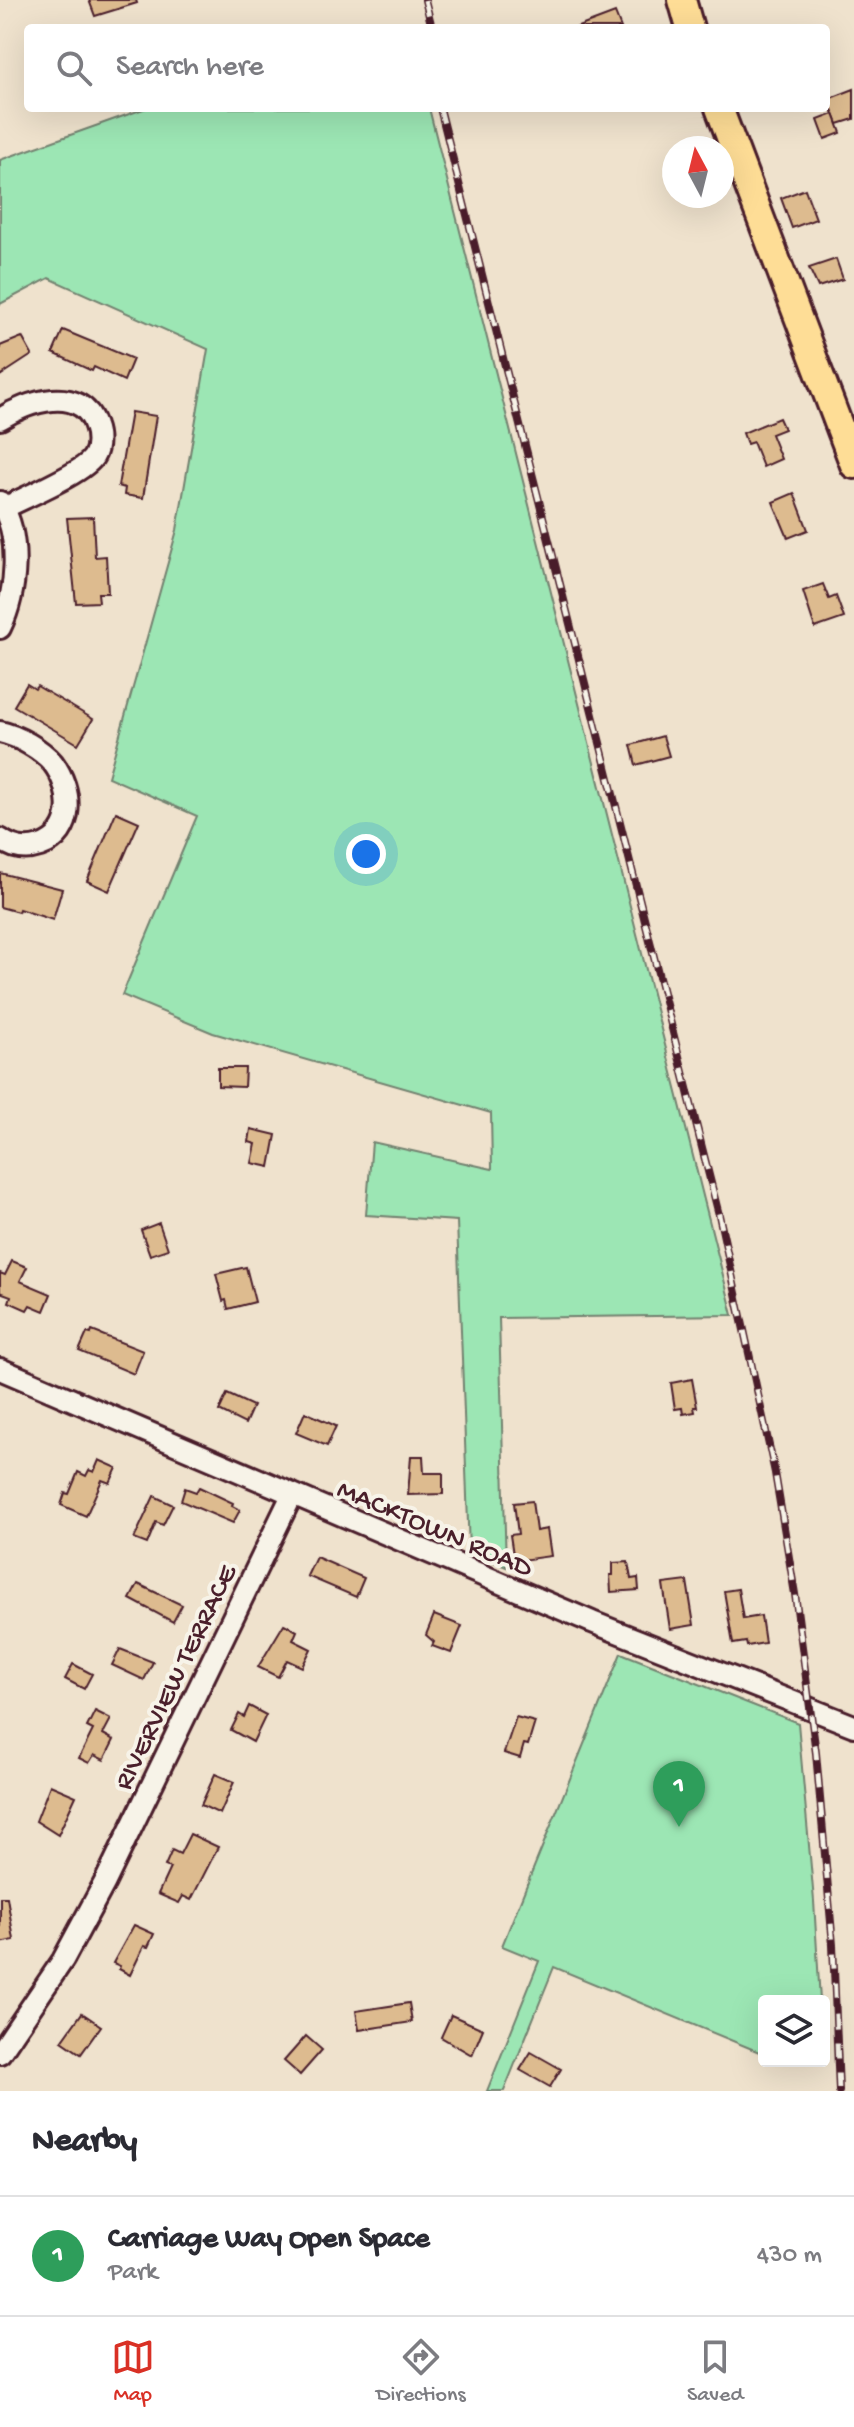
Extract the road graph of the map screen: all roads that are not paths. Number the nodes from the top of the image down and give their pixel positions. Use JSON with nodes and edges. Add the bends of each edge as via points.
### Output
{"nodes":[{"id":1,"x":682,"y":0,"type":"edge"},
{"id":2,"x":689,"y":24,"type":"edge"},
{"id":3,"x":721,"y":112,"type":"edge"},
{"id":4,"x":0,"y":419,"type":"edge"},
{"id":5,"x":854,"y":465,"type":"edge"},
{"id":6,"x":2,"y":505,"type":"edge"},
{"id":7,"x":0,"y":628,"type":"edge"},
{"id":8,"x":0,"y":732,"type":"edge"},
{"id":9,"x":0,"y":839,"type":"edge"},
{"id":10,"x":0,"y":1369,"type":"edge"},
{"id":11,"x":292,"y":1495,"type":"junction"},
{"id":12,"x":854,"y":1726,"type":"edge"},
{"id":13,"x":7,"y":2028,"type":"edge"},
{"id":14,"x":0,"y":2053,"type":"edge"}],
"edges":[{"from":1,"to":2,"type":"main road"},
{"from":3,"to":5,"type":"main road"},
{"from":4,"to":6,"type":"street","via":[[47,399],[69,400],[95,423],[98,440],[94,457],[76,472]]},
{"from":6,"to":7,"type":"street","via":[[11,532],[15,577]]},
{"from":8,"to":9,"type":"street","via":[[31,745],[52,763],[66,790],[68,813],[62,831],[48,843],[31,849],[11,847]]},
{"from":10,"to":11,"type":"street","name":"MACKTOWN ROAD"},
{"from":11,"to":12,"type":"street","name":"MACKTOWN ROAD"},
{"from":11,"to":13,"type":"street","name":"RIVERVIEW TERRACE","via":[[105,1882],[63,1960]]},
{"from":13,"to":14,"type":"street","name":"RIVERVIEW TERRACE"}]}
